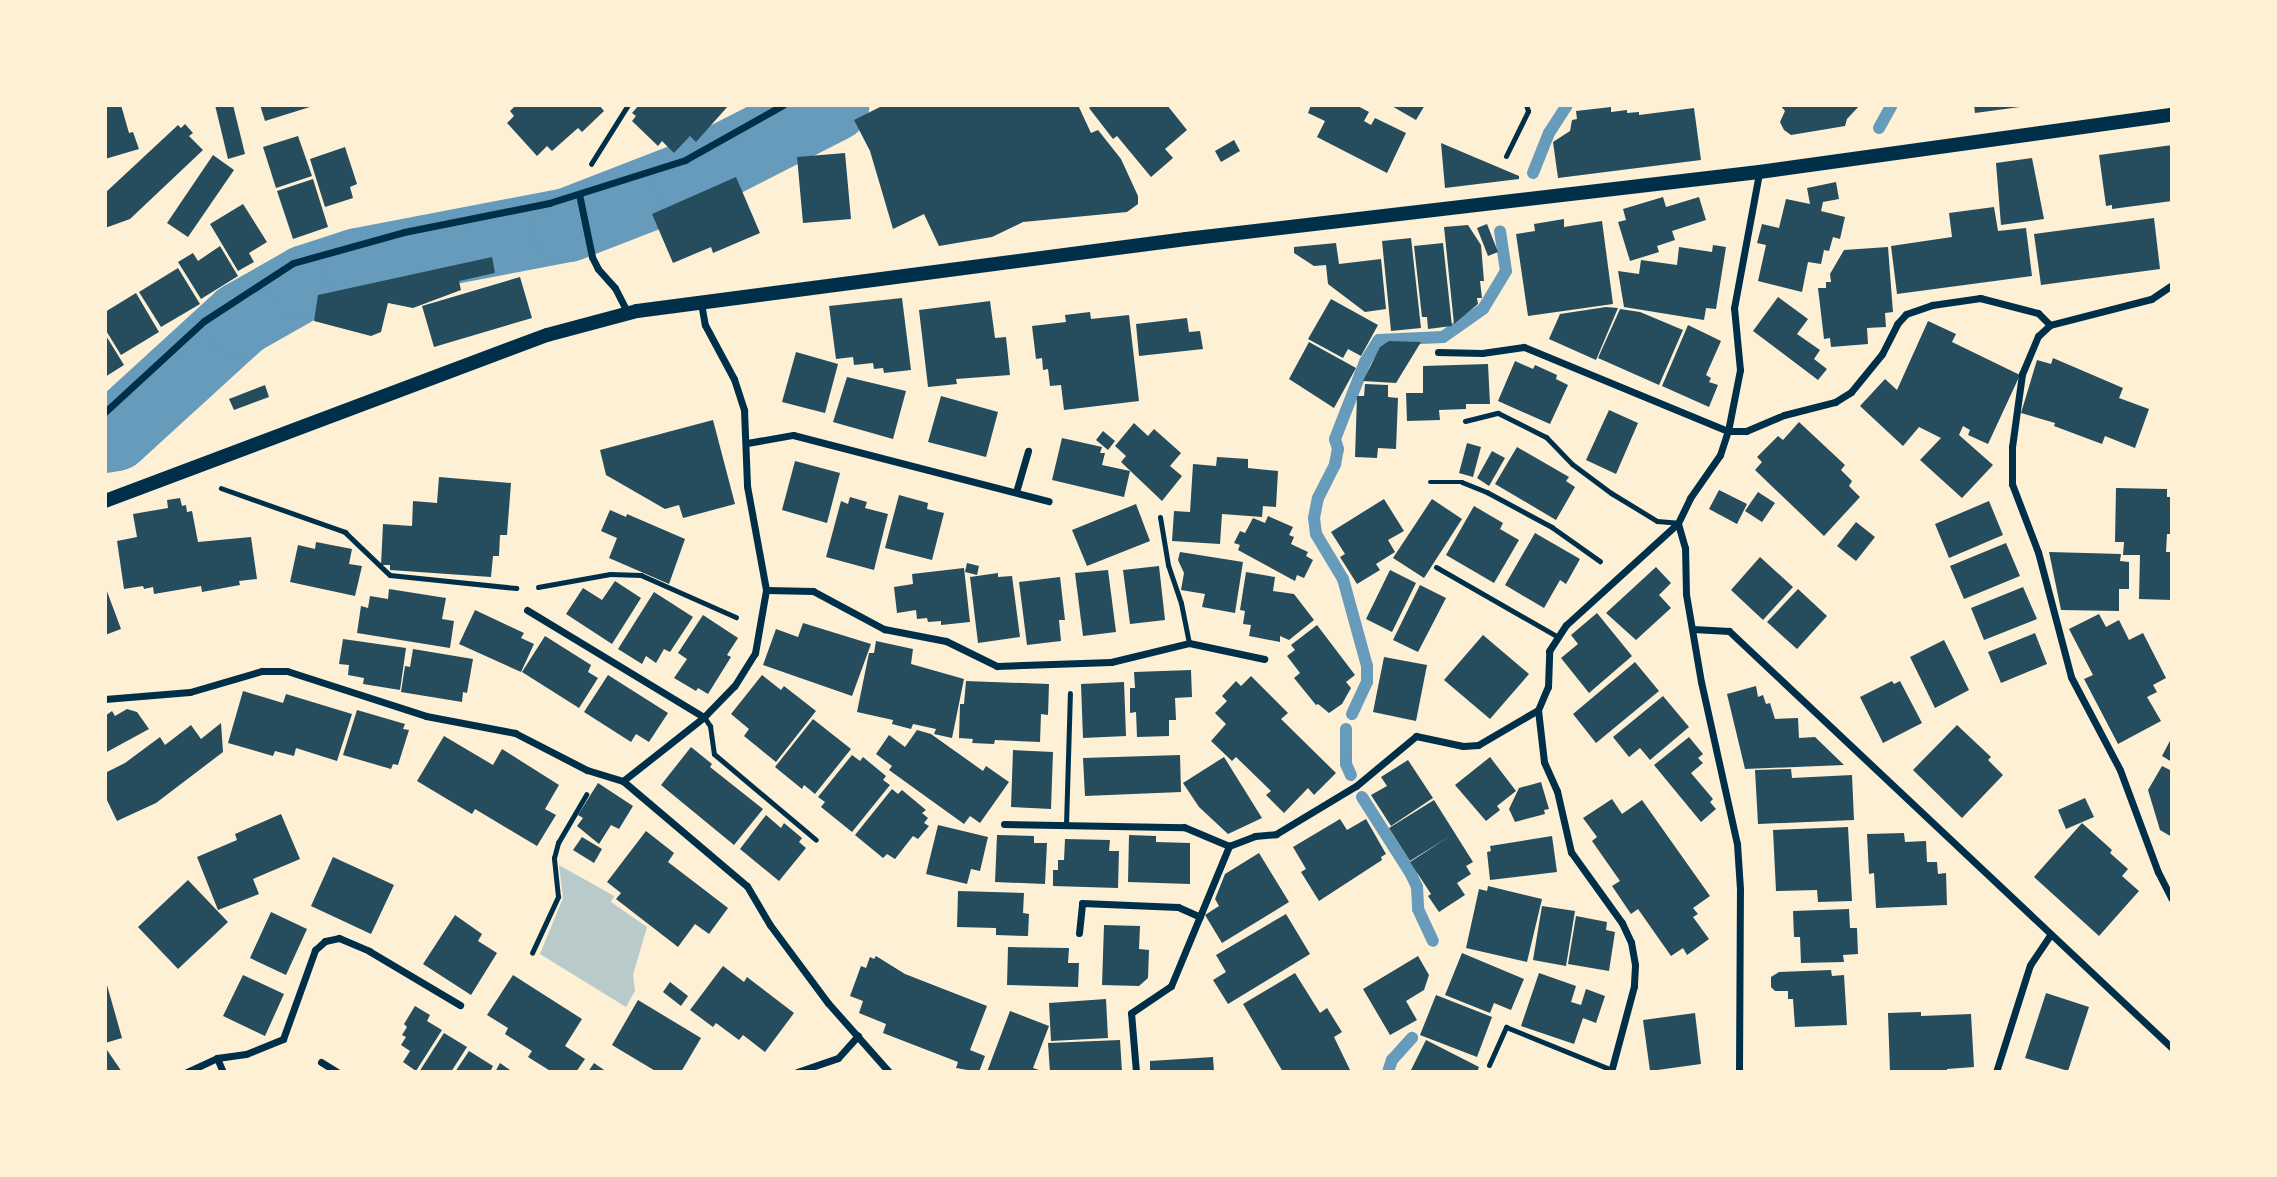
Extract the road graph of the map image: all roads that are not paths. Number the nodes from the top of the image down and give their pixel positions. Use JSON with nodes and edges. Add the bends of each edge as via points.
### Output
{"nodes":[{"id":1,"x":783,"y":105,"type":"edge"},
{"id":2,"x":1526,"y":105,"type":"edge"},
{"id":3,"x":2172,"y":115,"type":"edge"},
{"id":4,"x":1506,"y":156,"type":"dead end"},
{"id":5,"x":1759,"y":172,"type":"junction"},
{"id":6,"x":579,"y":194,"type":"junction"},
{"id":7,"x":2172,"y":285,"type":"edge"},
{"id":8,"x":701,"y":300,"type":"junction"},
{"id":9,"x":628,"y":313,"type":"junction"},
{"id":10,"x":2050,"y":325,"type":"junction"},
{"id":11,"x":1438,"y":352,"type":"dead end"},
{"id":12,"x":105,"y":412,"type":"edge"},
{"id":13,"x":1465,"y":421,"type":"dead end"},
{"id":14,"x":1728,"y":431,"type":"junction"},
{"id":15,"x":747,"y":443,"type":"junction"},
{"id":16,"x":1028,"y":451,"type":"dead end"},
{"id":17,"x":1016,"y":492,"type":"junction"},
{"id":18,"x":1049,"y":500,"type":"dead end"},
{"id":19,"x":105,"y":501,"type":"edge"},
{"id":20,"x":1160,"y":517,"type":"dead end"},
{"id":21,"x":1678,"y":523,"type":"junction"},
{"id":22,"x":1436,"y":567,"type":"dead end"},
{"id":23,"x":766,"y":590,"type":"junction"},
{"id":24,"x":527,"y":610,"type":"dead end"},
{"id":25,"x":1693,"y":629,"type":"junction"},
{"id":26,"x":1558,"y":637,"type":"junction"},
{"id":27,"x":1189,"y":643,"type":"junction"},
{"id":28,"x":1264,"y":659,"type":"dead end"},
{"id":29,"x":1070,"y":692,"type":"dead end"},
{"id":30,"x":105,"y":699,"type":"edge"},
{"id":31,"x":1538,"y":710,"type":"junction"},
{"id":32,"x":704,"y":717,"type":"junction"},
{"id":33,"x":623,"y":781,"type":"junction"},
{"id":34,"x":1004,"y":824,"type":"dead end"},
{"id":35,"x":1066,"y":825,"type":"junction"},
{"id":36,"x":816,"y":840,"type":"dead end"},
{"id":37,"x":1229,"y":846,"type":"junction"},
{"id":38,"x":2172,"y":898,"type":"edge"},
{"id":39,"x":1200,"y":917,"type":"junction"},
{"id":40,"x":1079,"y":933,"type":"dead end"},
{"id":41,"x":2051,"y":934,"type":"junction"},
{"id":42,"x":460,"y":1005,"type":"dead end"},
{"id":43,"x":858,"y":1036,"type":"junction"},
{"id":44,"x":2172,"y":1048,"type":"edge"},
{"id":45,"x":217,"y":1058,"type":"junction"},
{"id":46,"x":321,"y":1062,"type":"dead end"},
{"id":47,"x":1489,"y":1065,"type":"dead end"},
{"id":48,"x":1612,"y":1071,"type":"edge"},
{"id":49,"x":187,"y":1072,"type":"edge"},
{"id":50,"x":223,"y":1072,"type":"edge"},
{"id":51,"x":337,"y":1072,"type":"edge"},
{"id":52,"x":797,"y":1072,"type":"edge"},
{"id":53,"x":889,"y":1072,"type":"edge"},
{"id":54,"x":1136,"y":1072,"type":"edge"},
{"id":55,"x":1739,"y":1072,"type":"edge"},
{"id":56,"x":1996,"y":1072,"type":"edge"}],
"edges":[{"from":1,"to":6,"type":"street","via":[[685,160]]},
{"from":2,"to":4,"type":"lane","via":[[1528,111]]},
{"from":3,"to":5,"type":"main road"},
{"from":5,"to":8,"type":"main road"},
{"from":5,"to":14,"type":"street","via":[[1734,308],[1740,370]]},
{"from":6,"to":9,"type":"street","via":[[586,236],[598,269]]},
{"from":6,"to":12,"type":"street","via":[[404,232],[293,263],[204,321]]},
{"from":7,"to":10,"type":"street","via":[[2151,299]]},
{"from":8,"to":9,"type":"main road"},
{"from":8,"to":15,"type":"street","via":[[705,325],[734,379],[744,410]]},
{"from":9,"to":19,"type":"main road","via":[[547,335]]},
{"from":10,"to":14,"type":"street","via":[[2038,313],[2005,302],[1980,298],[1932,305],[1906,314],[1863,381],[1835,402],[1746,431]]},
{"from":10,"to":38,"type":"street","via":[[2038,336],[2022,374],[2011,447],[2012,484],[2038,552],[2071,677],[2120,771]]},
{"from":11,"to":14,"type":"street","via":[[1482,353],[1524,347]]},
{"from":13,"to":21,"type":"lane","via":[[1498,414],[1546,436],[1572,464],[1623,500],[1657,521]]},
{"from":14,"to":21,"type":"street","via":[[1720,455]]},
{"from":15,"to":17,"type":"street","via":[[793,435]]},
{"from":15,"to":23,"type":"street","via":[[747,486]]},
{"from":16,"to":17,"type":"street"},
{"from":17,"to":18,"type":"street"},
{"from":20,"to":27,"type":"lane"},
{"from":21,"to":25,"type":"street"},
{"from":21,"to":26,"type":"street"},
{"from":22,"to":26,"type":"lane"},
{"from":23,"to":27,"type":"street","via":[[813,591],[884,629],[946,641],[997,666],[1111,662]]},
{"from":23,"to":32,"type":"street","via":[[755,653],[734,686]]},
{"from":24,"to":32,"type":"street"},
{"from":25,"to":41,"type":"street","via":[[1729,631]]},
{"from":25,"to":55,"type":"street","via":[[1739,863]]},
{"from":26,"to":31,"type":"street","via":[[1549,651],[1548,687]]},
{"from":27,"to":28,"type":"street"},
{"from":29,"to":35,"type":"lane"},
{"from":30,"to":33,"type":"street","via":[[190,692],[262,671],[287,671],[426,716],[515,733]]},
{"from":31,"to":37,"type":"street","via":[[1478,745],[1416,736],[1356,786],[1276,834]]},
{"from":31,"to":48,"type":"street","via":[[1544,762],[1571,852],[1631,943],[1634,986]]},
{"from":32,"to":33,"type":"street"},
{"from":32,"to":36,"type":"lane","via":[[714,754]]},
{"from":33,"to":43,"type":"street","via":[[747,886],[770,925]]},
{"from":34,"to":35,"type":"street"},
{"from":35,"to":37,"type":"street","via":[[1184,827]]},
{"from":37,"to":39,"type":"street"},
{"from":39,"to":40,"type":"street","via":[[1178,907],[1082,903]]},
{"from":39,"to":54,"type":"street","via":[[1171,986],[1131,1013]]},
{"from":41,"to":44,"type":"street"},
{"from":41,"to":56,"type":"street","via":[[2030,965]]},
{"from":42,"to":45,"type":"street","via":[[369,951],[339,938],[325,941],[315,950],[283,1039],[246,1054]]},
{"from":43,"to":52,"type":"street","via":[[838,1058]]},
{"from":43,"to":53,"type":"street"},
{"from":45,"to":49,"type":"street"},
{"from":45,"to":50,"type":"street"},
{"from":46,"to":51,"type":"street"},
{"from":47,"to":48,"type":"lane","via":[[1506,1027]]}]}
